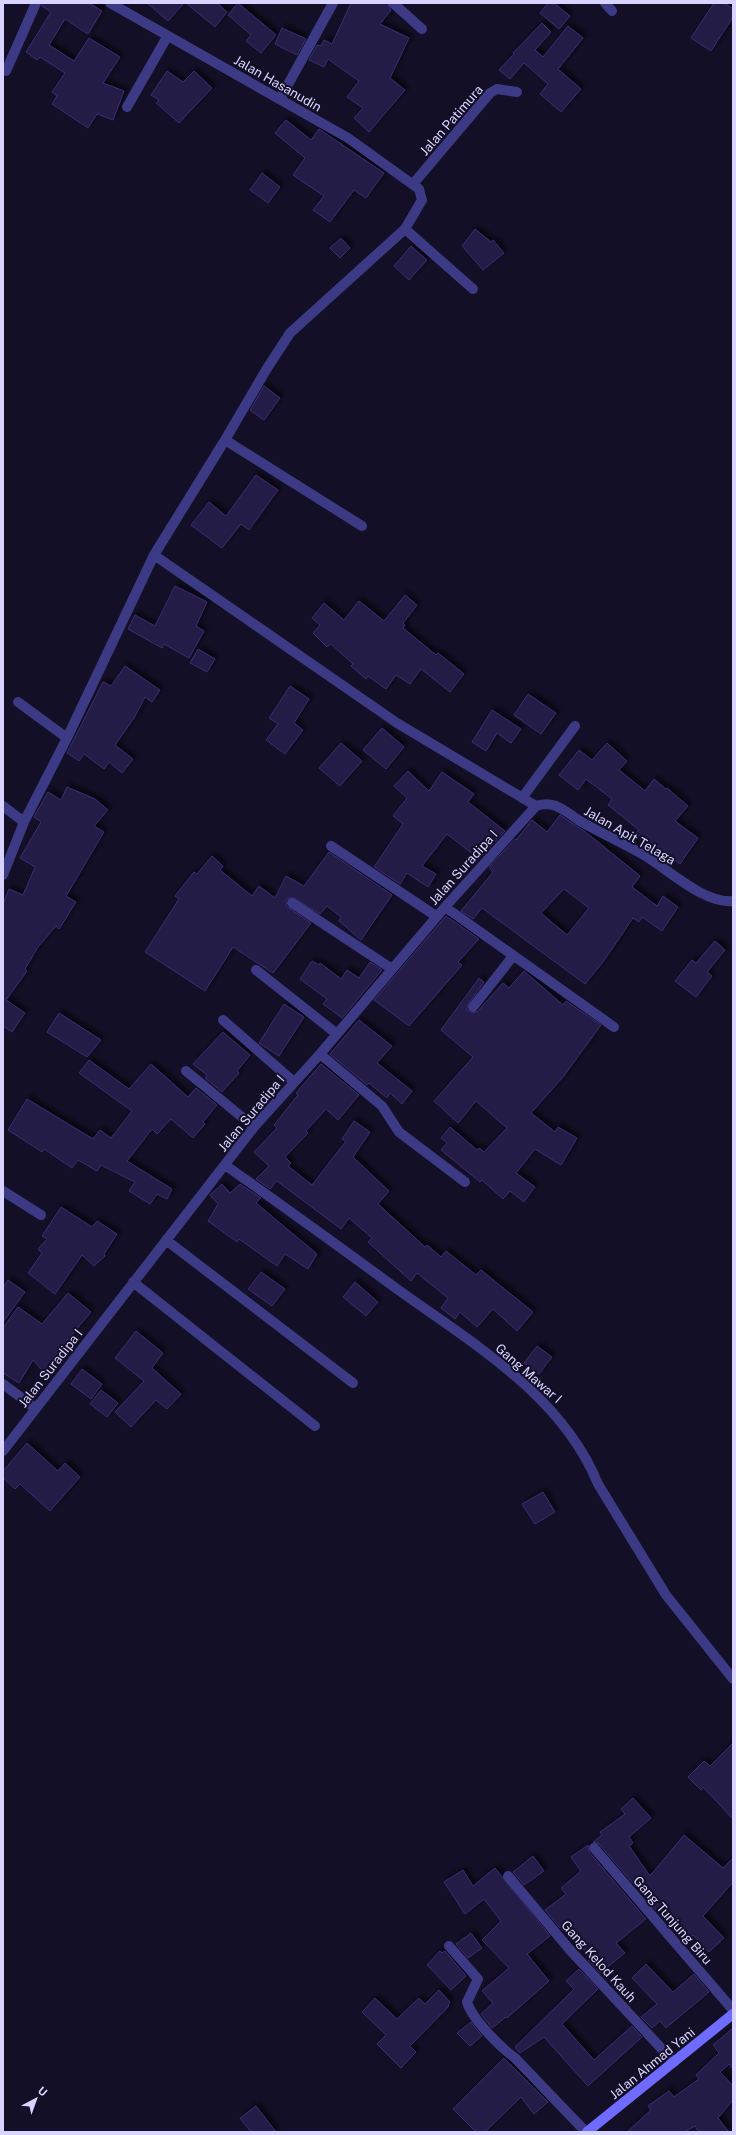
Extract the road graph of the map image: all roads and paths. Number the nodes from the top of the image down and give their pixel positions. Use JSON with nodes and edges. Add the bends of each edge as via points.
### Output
{"nodes":[{"id":1,"x":36,"y":3,"type":"edge"},
{"id":2,"x":110,"y":3,"type":"edge"},
{"id":3,"x":333,"y":3,"type":"edge"},
{"id":4,"x":393,"y":3,"type":"edge"},
{"id":5,"x":422,"y":29,"type":"dead end"},
{"id":6,"x":167,"y":37,"type":"junction"},
{"id":7,"x":6,"y":71,"type":"dead end"},
{"id":8,"x":517,"y":92,"type":"dead end"},
{"id":9,"x":280,"y":99,"type":"junction"},
{"id":10,"x":127,"y":107,"type":"dead end"},
{"id":11,"x":413,"y":184,"type":"junction"},
{"id":12,"x":406,"y":229,"type":"junction"},
{"id":13,"x":473,"y":289,"type":"dead end"},
{"id":14,"x":225,"y":440,"type":"junction"},
{"id":15,"x":362,"y":526,"type":"dead end"},
{"id":16,"x":154,"y":555,"type":"junction"},
{"id":17,"x":18,"y":702,"type":"dead end"},
{"id":18,"x":575,"y":726,"type":"dead end"},
{"id":19,"x":67,"y":738,"type":"junction"},
{"id":20,"x":522,"y":798,"type":"junction"},
{"id":21,"x":3,"y":806,"type":"edge"},
{"id":22,"x":536,"y":806,"type":"junction"},
{"id":23,"x":24,"y":822,"type":"junction"},
{"id":24,"x":331,"y":846,"type":"dead end"},
{"id":25,"x":3,"y":875,"type":"edge"},
{"id":26,"x":733,"y":901,"type":"edge"},
{"id":27,"x":292,"y":903,"type":"dead end"},
{"id":28,"x":445,"y":907,"type":"junction"},
{"id":29,"x":436,"y":916,"type":"junction"},
{"id":30,"x":514,"y":956,"type":"junction"},
{"id":31,"x":392,"y":969,"type":"junction"},
{"id":32,"x":256,"y":970,"type":"dead end"},
{"id":33,"x":473,"y":1007,"type":"dead end"},
{"id":34,"x":223,"y":1020,"type":"dead end"},
{"id":35,"x":614,"y":1027,"type":"dead end"},
{"id":36,"x":337,"y":1034,"type":"junction"},
{"id":37,"x":320,"y":1054,"type":"junction"},
{"id":38,"x":186,"y":1071,"type":"dead end"},
{"id":39,"x":294,"y":1082,"type":"junction"},
{"id":40,"x":254,"y":1127,"type":"junction"},
{"id":41,"x":225,"y":1165,"type":"junction"},
{"id":42,"x":465,"y":1182,"type":"dead end"},
{"id":43,"x":3,"y":1191,"type":"edge"},
{"id":44,"x":41,"y":1215,"type":"dead end"},
{"id":45,"x":166,"y":1240,"type":"junction"},
{"id":46,"x":133,"y":1282,"type":"junction"},
{"id":47,"x":353,"y":1383,"type":"dead end"},
{"id":48,"x":3,"y":1384,"type":"edge"},
{"id":49,"x":34,"y":1408,"type":"junction"},
{"id":50,"x":315,"y":1426,"type":"dead end"},
{"id":51,"x":3,"y":1451,"type":"edge"},
{"id":52,"x":733,"y":1679,"type":"edge"},
{"id":53,"x":594,"y":1848,"type":"dead end"},
{"id":54,"x":508,"y":1876,"type":"dead end"},
{"id":55,"x":449,"y":1946,"type":"dead end"},
{"id":56,"x":733,"y":2010,"type":"edge"},
{"id":57,"x":733,"y":2014,"type":"edge"},
{"id":58,"x":674,"y":2062,"type":"junction"},
{"id":59,"x":586,"y":2132,"type":"edge"}],
"edges":[{"from":1,"to":7,"type":"street"},
{"from":2,"to":6,"type":"street","name":"Jalan Hasanudin"},
{"from":3,"to":9,"type":"street"},
{"from":4,"to":5,"type":"street"},
{"from":6,"to":9,"type":"street","name":"Jalan Hasanudin"},
{"from":6,"to":10,"type":"street"},
{"from":8,"to":11,"type":"street","name":"Jalan Patimura","via":[[497,89],[490,93]]},
{"from":9,"to":11,"type":"street","name":"Jalan Hasanudin","via":[[348,138]]},
{"from":11,"to":12,"type":"street","name":"Jalan Hasanudin","via":[[422,200]]},
{"from":12,"to":13,"type":"street"},
{"from":12,"to":14,"type":"street","via":[[290,333]]},
{"from":14,"to":15,"type":"street"},
{"from":14,"to":16,"type":"street"},
{"from":16,"to":19,"type":"street"},
{"from":16,"to":20,"type":"street","via":[[398,723]]},
{"from":17,"to":19,"type":"street"},
{"from":18,"to":20,"type":"street"},
{"from":19,"to":23,"type":"street"},
{"from":20,"to":22,"type":"street"},
{"from":21,"to":23,"type":"street"},
{"from":22,"to":26,"type":"street","name":"Jalan Apit Telaga","via":[[547,803],[558,807],[579,821],[643,854],[688,885],[720,901]]},
{"from":22,"to":28,"type":"street","name":"Jalan Suradipa I"},
{"from":23,"to":25,"type":"street"},
{"from":24,"to":29,"type":"street"},
{"from":27,"to":31,"type":"street"},
{"from":28,"to":29,"type":"street","name":"Jalan Suradipa I"},
{"from":28,"to":30,"type":"street"},
{"from":29,"to":31,"type":"street","name":"Jalan Suradipa I"},
{"from":30,"to":33,"type":"street"},
{"from":30,"to":35,"type":"street"},
{"from":31,"to":36,"type":"street","name":"Jalan Suradipa I"},
{"from":32,"to":36,"type":"street"},
{"from":34,"to":39,"type":"street"},
{"from":36,"to":37,"type":"street","name":"Jalan Suradipa I"},
{"from":37,"to":39,"type":"street","name":"Jalan Suradipa I"},
{"from":37,"to":42,"type":"street","via":[[382,1106],[399,1132]]},
{"from":38,"to":40,"type":"street"},
{"from":39,"to":40,"type":"street","name":"Jalan Suradipa I"},
{"from":40,"to":41,"type":"street","name":"Jalan Suradipa I"},
{"from":41,"to":45,"type":"street","name":"Jalan Suradipa I"},
{"from":41,"to":52,"type":"street","name":"Gang Mawar I","via":[[496,1360],[555,1413],[590,1466],[598,1484],[666,1595]]},
{"from":43,"to":44,"type":"street"},
{"from":45,"to":46,"type":"street","name":"Jalan Suradipa I"},
{"from":45,"to":47,"type":"street"},
{"from":46,"to":49,"type":"street","name":"Jalan Suradipa I"},
{"from":46,"to":50,"type":"street"},
{"from":48,"to":49,"type":"street"},
{"from":49,"to":51,"type":"street","name":"Jalan Suradipa I"},
{"from":53,"to":56,"type":"street","name":"Gang Tunjung Biru"},
{"from":54,"to":58,"type":"street","name":"Gang Kelod Kauh","via":[[570,1950]]},
{"from":55,"to":59,"type":"street","via":[[478,1979],[478,1984],[467,2002],[472,2012],[504,2050],[515,2058]]},
{"from":57,"to":58,"type":"main road","name":"Jalan Ahmad Yani"},
{"from":58,"to":59,"type":"main road","name":"Jalan Ahmad Yani"}]}
